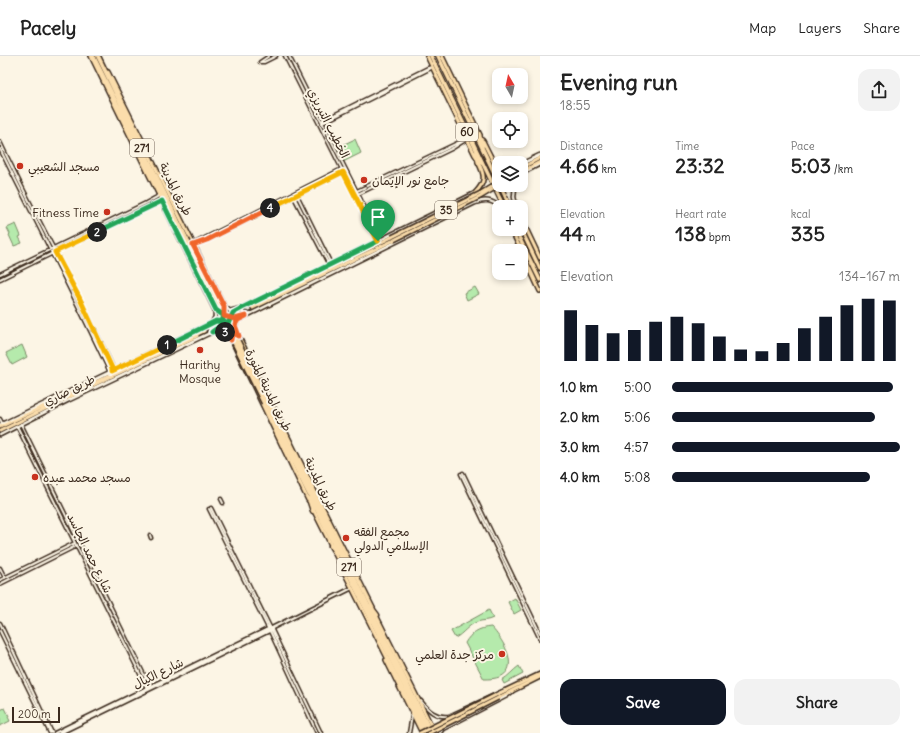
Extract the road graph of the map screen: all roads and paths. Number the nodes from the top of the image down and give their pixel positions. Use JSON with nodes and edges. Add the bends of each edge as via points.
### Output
{"nodes":[{"id":1,"x":269,"y":56,"type":"edge"},
{"id":2,"x":276,"y":56,"type":"edge"},
{"id":3,"x":285,"y":56,"type":"edge"},
{"id":4,"x":289,"y":56,"type":"edge"},
{"id":5,"x":427,"y":56,"type":"edge"},
{"id":6,"x":432,"y":56,"type":"edge"},
{"id":7,"x":438,"y":56,"type":"edge"},
{"id":8,"x":442,"y":56,"type":"edge"},
{"id":9,"x":95,"y":57,"type":"edge"},
{"id":10,"x":432,"y":67,"type":"junction"},
{"id":11,"x":438,"y":80,"type":"junction"},
{"id":12,"x":111,"y":84,"type":"junction"},
{"id":13,"x":124,"y":104,"type":"junction"},
{"id":14,"x":458,"y":113,"type":"junction"},
{"id":15,"x":322,"y":122,"type":"junction"},
{"id":16,"x":479,"y":134,"type":"junction"},
{"id":17,"x":468,"y":137,"type":"junction"},
{"id":18,"x":142,"y":141,"type":"junction"},
{"id":19,"x":0,"y":142,"type":"edge"},
{"id":20,"x":136,"y":148,"type":"junction"},
{"id":21,"x":0,"y":149,"type":"edge"},
{"id":22,"x":540,"y":155,"type":"edge"},
{"id":23,"x":540,"y":158,"type":"edge"},
{"id":24,"x":492,"y":159,"type":"edge"},
{"id":25,"x":489,"y":161,"type":"junction"},
{"id":26,"x":528,"y":161,"type":"edge"},
{"id":27,"x":479,"y":163,"type":"joint"},
{"id":28,"x":540,"y":163,"type":"edge"},
{"id":29,"x":528,"y":164,"type":"edge"},
{"id":30,"x":492,"y":167,"type":"edge"},
{"id":31,"x":342,"y":169,"type":"junction"},
{"id":32,"x":528,"y":169,"type":"edge"},
{"id":33,"x":154,"y":171,"type":"junction"},
{"id":34,"x":343,"y":172,"type":"junction"},
{"id":35,"x":154,"y":179,"type":"junction"},
{"id":36,"x":492,"y":188,"type":"edge"},
{"id":37,"x":357,"y":193,"type":"junction"},
{"id":38,"x":475,"y":193,"type":"joint"},
{"id":39,"x":158,"y":194,"type":"junction"},
{"id":40,"x":295,"y":196,"type":"junction"},
{"id":41,"x":500,"y":200,"type":"edge"},
{"id":42,"x":162,"y":201,"type":"junction"},
{"id":43,"x":492,"y":202,"type":"edge"},
{"id":44,"x":146,"y":204,"type":"junction"},
{"id":45,"x":147,"y":207,"type":"junction"},
{"id":46,"x":174,"y":212,"type":"junction"},
{"id":47,"x":94,"y":229,"type":"junction"},
{"id":48,"x":227,"y":229,"type":"junction"},
{"id":49,"x":96,"y":232,"type":"junction"},
{"id":50,"x":528,"y":233,"type":"edge"},
{"id":51,"x":514,"y":236,"type":"edge"},
{"id":52,"x":518,"y":236,"type":"edge"},
{"id":53,"x":524,"y":236,"type":"edge"},
{"id":54,"x":525,"y":236,"type":"edge"},
{"id":55,"x":184,"y":240,"type":"junction"},
{"id":56,"x":379,"y":240,"type":"junction"},
{"id":57,"x":528,"y":244,"type":"junction"},
{"id":58,"x":193,"y":245,"type":"junction"},
{"id":59,"x":53,"y":248,"type":"junction"},
{"id":60,"x":50,"y":250,"type":"junction"},
{"id":61,"x":55,"y":252,"type":"junction"},
{"id":62,"x":51,"y":254,"type":"junction"},
{"id":63,"x":540,"y":258,"type":"edge"},
{"id":64,"x":330,"y":265,"type":"junction"},
{"id":65,"x":540,"y":269,"type":"edge"},
{"id":66,"x":0,"y":274,"type":"edge"},
{"id":67,"x":0,"y":279,"type":"edge"},
{"id":68,"x":540,"y":280,"type":"edge"},
{"id":69,"x":540,"y":291,"type":"edge"},
{"id":70,"x":221,"y":300,"type":"junction"},
{"id":71,"x":213,"y":305,"type":"junction"},
{"id":72,"x":224,"y":306,"type":"junction"},
{"id":73,"x":253,"y":307,"type":"junction"},
{"id":74,"x":242,"y":308,"type":"junction"},
{"id":75,"x":216,"y":310,"type":"junction"},
{"id":76,"x":224,"y":316,"type":"junction"},
{"id":77,"x":246,"y":316,"type":"junction"},
{"id":78,"x":230,"y":319,"type":"junction"},
{"id":79,"x":222,"y":322,"type":"junction"},
{"id":80,"x":212,"y":323,"type":"junction"},
{"id":81,"x":228,"y":324,"type":"junction"},
{"id":82,"x":202,"y":330,"type":"junction"},
{"id":83,"x":212,"y":332,"type":"junction"},
{"id":84,"x":197,"y":336,"type":"tunnel mouth"},
{"id":85,"x":204,"y":336,"type":"junction"},
{"id":86,"x":238,"y":336,"type":"junction"},
{"id":87,"x":231,"y":339,"type":"junction"},
{"id":88,"x":108,"y":359,"type":"junction"},
{"id":89,"x":105,"y":361,"type":"junction"},
{"id":90,"x":138,"y":361,"type":"junction"},
{"id":91,"x":127,"y":363,"type":"junction"},
{"id":92,"x":112,"y":371,"type":"junction"},
{"id":93,"x":58,"y":396,"type":"junction"},
{"id":94,"x":51,"y":402,"type":"junction"},
{"id":95,"x":264,"y":404,"type":"junction"},
{"id":96,"x":272,"y":404,"type":"junction"},
{"id":97,"x":0,"y":419,"type":"edge"},
{"id":98,"x":1,"y":425,"type":"edge"},
{"id":99,"x":19,"y":426,"type":"junction"},
{"id":100,"x":0,"y":431,"type":"edge"},
{"id":101,"x":0,"y":435,"type":"edge"},
{"id":102,"x":285,"y":438,"type":"junction"},
{"id":103,"x":297,"y":469,"type":"junction"},
{"id":104,"x":462,"y":473,"type":"dead end"},
{"id":105,"x":308,"y":485,"type":"junction"},
{"id":106,"x":221,"y":500,"type":"dead end"},
{"id":107,"x":223,"y":503,"type":"dead end"},
{"id":108,"x":323,"y":508,"type":"junction"},
{"id":109,"x":210,"y":509,"type":"dead end"},
{"id":110,"x":313,"y":511,"type":"junction"},
{"id":111,"x":150,"y":535,"type":"dead end"},
{"id":112,"x":151,"y":538,"type":"dead end"},
{"id":113,"x":75,"y":543,"type":"junction"},
{"id":114,"x":76,"y":546,"type":"junction"},
{"id":115,"x":331,"y":546,"type":"junction"},
{"id":116,"x":342,"y":546,"type":"junction"},
{"id":117,"x":0,"y":568,"type":"edge"},
{"id":118,"x":350,"y":569,"type":"junction"},
{"id":119,"x":5,"y":578,"type":"junction"},
{"id":120,"x":0,"y":579,"type":"edge"},
{"id":121,"x":352,"y":580,"type":"junction"},
{"id":122,"x":0,"y":584,"type":"edge"},
{"id":123,"x":359,"y":587,"type":"junction"},
{"id":124,"x":352,"y":588,"type":"junction"},
{"id":125,"x":367,"y":612,"type":"junction"},
{"id":126,"x":376,"y":615,"type":"junction"},
{"id":127,"x":0,"y":623,"type":"edge"},
{"id":128,"x":534,"y":624,"type":"junction"},
{"id":129,"x":270,"y":629,"type":"junction"},
{"id":130,"x":0,"y":631,"type":"edge"},
{"id":131,"x":540,"y":633,"type":"edge"},
{"id":132,"x":540,"y":639,"type":"edge"},
{"id":133,"x":380,"y":644,"type":"junction"},
{"id":134,"x":382,"y":648,"type":"junction"},
{"id":135,"x":395,"y":654,"type":"junction"},
{"id":136,"x":286,"y":663,"type":"junction"},
{"id":137,"x":540,"y":674,"type":"edge"},
{"id":138,"x":23,"y":675,"type":"junction"},
{"id":139,"x":540,"y":677,"type":"edge"},
{"id":140,"x":148,"y":688,"type":"junction"},
{"id":141,"x":514,"y":688,"type":"junction"},
{"id":142,"x":421,"y":701,"type":"junction"},
{"id":143,"x":412,"y":712,"type":"junction"},
{"id":144,"x":446,"y":716,"type":"junction"},
{"id":145,"x":449,"y":726,"type":"junction"},
{"id":146,"x":429,"y":732,"type":"edge"},
{"id":147,"x":51,"y":733,"type":"edge"},
{"id":148,"x":56,"y":733,"type":"edge"},
{"id":149,"x":60,"y":733,"type":"edge"},
{"id":150,"x":317,"y":733,"type":"edge"},
{"id":151,"x":321,"y":733,"type":"edge"},
{"id":152,"x":409,"y":733,"type":"edge"},
{"id":153,"x":440,"y":733,"type":"edge"}],
"edges":[{"from":1,"to":2,"type":"street","via":[[260,62]]},
{"from":3,"to":31,"type":"street","name":"الخطيب التبريزي"},
{"from":4,"to":15,"type":"street","name":"الخطيب التبريزي"},
{"from":5,"to":10,"type":"main road"},
{"from":6,"to":14,"type":"highway","number":"60"},
{"from":7,"to":25,"type":"highway","number":"60"},
{"from":8,"to":16,"type":"main road"},
{"from":9,"to":12,"type":"highway","name":"طريق المدينة المنورة","number":"271"},
{"from":9,"to":13,"type":"main road","name":"طريق المدينة"},
{"from":9,"to":20,"type":"main road","name":"طريق المدينة","via":[[109,94]]},
{"from":9,"to":35,"type":"highway","name":"طريق المدينة المنورة","number":"271"},
{"from":10,"to":11,"type":"main road"},
{"from":10,"to":15,"type":"street"},
{"from":11,"to":14,"type":"main road"},
{"from":11,"to":17,"type":"main road"},
{"from":12,"to":13,"type":"main road"},
{"from":12,"to":33,"type":"highway","name":"طريق المدينة المنورة","number":"271"},
{"from":13,"to":18,"type":"main road","name":"طريق المدينة"},
{"from":14,"to":17,"type":"highway","number":"60"},
{"from":15,"to":37,"type":"street","name":"الخطيب التبريزي"},
{"from":16,"to":24,"type":"main road"},
{"from":16,"to":25,"type":"highway"},
{"from":17,"to":27,"type":"highway"},
{"from":17,"to":37,"type":"street"},
{"from":17,"to":41,"type":"highway","number":"60"},
{"from":18,"to":33,"type":"highway"},
{"from":18,"to":58,"type":"main road","name":"طريق المدينة"},
{"from":19,"to":59,"type":"street"},
{"from":20,"to":35,"type":"highway"},
{"from":20,"to":39,"type":"main road","name":"طريق المدينة"},
{"from":21,"to":60,"type":"street"},
{"from":22,"to":26,"type":"main road"},
{"from":23,"to":29,"type":"main road"},
{"from":25,"to":30,"type":"highway","number":"60"},
{"from":27,"to":38,"type":"main road","via":[[484,180]]},
{"from":28,"to":32,"type":"main road"},
{"from":31,"to":34,"type":"street","name":"الخطيب التبريزي"},
{"from":31,"to":48,"type":"street"},
{"from":33,"to":46,"type":"highway","name":"طريق المدينة المنورة","number":"271"},
{"from":34,"to":40,"type":"street"},
{"from":34,"to":56,"type":"street","name":"الخطيب التبريزي"},
{"from":35,"to":55,"type":"highway","name":"طريق المدينة المنورة","number":"271"},
{"from":36,"to":73,"type":"main road","number":"35","bridge":true},
{"from":37,"to":56,"type":"street","name":"الخطيب التبريزي"},
{"from":38,"to":56,"type":"main road"},
{"from":39,"to":42,"type":"main road","name":"طريق المدينة"},
{"from":39,"to":44,"type":"street"},
{"from":40,"to":48,"type":"street"},
{"from":40,"to":64,"type":"street"},
{"from":42,"to":45,"type":"street"},
{"from":42,"to":55,"type":"main road","name":"طريق المدينة"},
{"from":43,"to":73,"type":"main road","via":[[480,200]]},
{"from":44,"to":45,"type":"street"},
{"from":44,"to":47,"type":"street"},
{"from":45,"to":49,"type":"street"},
{"from":46,"to":55,"type":"highway","name":"طريق المدينة المنورة","number":"271"},
{"from":46,"to":58,"type":"main road","name":"طريق المدينة"},
{"from":47,"to":49,"type":"street"},
{"from":47,"to":59,"type":"street"},
{"from":48,"to":58,"type":"street"},
{"from":49,"to":61,"type":"street"},
{"from":50,"to":63,"type":"main road"},
{"from":51,"to":69,"type":"main road"},
{"from":52,"to":68,"type":"highway"},
{"from":53,"to":57,"type":"highway"},
{"from":54,"to":57,"type":"highway"},
{"from":55,"to":71,"type":"main road","name":"طريق المدينة"},
{"from":55,"to":95,"type":"highway","name":"طريق المدينة المنورة","number":"271","bridge":true},
{"from":56,"to":64,"type":"main road"},
{"from":57,"to":65,"type":"highway"},
{"from":58,"to":70,"type":"main road","name":"طريق المدينة"},
{"from":59,"to":60,"type":"street"},
{"from":59,"to":61,"type":"street"},
{"from":60,"to":62,"type":"street"},
{"from":60,"to":66,"type":"street"},
{"from":61,"to":62,"type":"street"},
{"from":61,"to":88,"type":"street"},
{"from":62,"to":67,"type":"street"},
{"from":62,"to":89,"type":"street","via":[[69,285]]},
{"from":64,"to":73,"type":"main road"},
{"from":70,"to":71,"type":"main road","via":[[220,309]]},
{"from":70,"to":72,"type":"main road","name":"طريق المدينة"},
{"from":71,"to":75,"type":"main road","name":"طريق المدينة"},
{"from":72,"to":74,"type":"main road","via":[[232,311]]},
{"from":72,"to":76,"type":"main road","name":"طريق المدينة"},
{"from":73,"to":74,"type":"main road"},
{"from":73,"to":77,"type":"main road"},
{"from":74,"to":78,"type":"main road","name":"طريق المدينة","via":[[233,313]]},
{"from":75,"to":76,"type":"main road"},
{"from":75,"to":80,"type":"main road","via":[[216,317]]},
{"from":76,"to":78,"type":"main road"},
{"from":76,"to":79,"type":"main road","name":"طريق المدينة"},
{"from":77,"to":78,"type":"main road"},
{"from":77,"to":86,"type":"main road","via":[[236,322]]},
{"from":78,"to":81,"type":"main road","name":"طريق المدينة"},
{"from":79,"to":80,"type":"main road","name":"طريق المدينة"},
{"from":79,"to":81,"type":"main road","name":"طريق المدينة"},
{"from":79,"to":83,"type":"main road","name":"طريق المدينة","via":[[218,329]]},
{"from":80,"to":82,"type":"main road"},
{"from":81,"to":86,"type":"main road","name":"طريق المدينة"},
{"from":81,"to":87,"type":"main road","name":"طريق المدينة","via":[[227,332]]},
{"from":82,"to":85,"type":"main road","via":[[209,328],[209,333]]},
{"from":82,"to":90,"type":"main road","name":"طريق صاري"},
{"from":82,"to":91,"type":"main road"},
{"from":83,"to":85,"type":"main road","name":"طريق صاري"},
{"from":83,"to":87,"type":"main road","via":[[220,330]]},
{"from":84,"to":100,"type":"main road","name":"طريق صاري"},
{"from":85,"to":99,"type":"main road","name":"طريق صاري"},
{"from":86,"to":87,"type":"main road","via":[[232,332]]},
{"from":86,"to":96,"type":"main road","name":"طريق المدينة"},
{"from":87,"to":95,"type":"main road","name":"طريق المدينة"},
{"from":88,"to":89,"type":"street"},
{"from":88,"to":92,"type":"street"},
{"from":89,"to":92,"type":"street"},
{"from":90,"to":91,"type":"main road"},
{"from":90,"to":94,"type":"main road","name":"طريق صاري"},
{"from":91,"to":92,"type":"main road"},
{"from":92,"to":93,"type":"main road"},
{"from":93,"to":94,"type":"main road"},
{"from":93,"to":98,"type":"main road"},
{"from":94,"to":98,"type":"main road","name":"طريق صاري"},
{"from":95,"to":102,"type":"highway","name":"طريق المدينة المنورة","number":"271"},
{"from":95,"to":103,"type":"highway","name":"طريق المدينة المنورة","number":"271"},
{"from":95,"to":110,"type":"main road","name":"طريق المدينة"},
{"from":96,"to":102,"type":"highway"},
{"from":96,"to":108,"type":"main road","name":"طريق المدينة"},
{"from":97,"to":98,"type":"street"},
{"from":99,"to":101,"type":"main road","name":"طريق صاري"},
{"from":99,"to":113,"type":"street","name":"شارع حمد الجاسد"},
{"from":99,"to":140,"type":"street","name":"شارع حمد الجاسد"},
{"from":102,"to":105,"type":"highway","name":"طريق المدينة المنورة","number":"271"},
{"from":103,"to":110,"type":"highway"},
{"from":103,"to":121,"type":"highway","name":"طريق المدينة المنورة","number":"271"},
{"from":104,"to":128,"type":"street"},
{"from":105,"to":108,"type":"highway"},
{"from":105,"to":118,"type":"highway","name":"طريق المدينة المنورة","number":"271"},
{"from":106,"to":107,"type":"street"},
{"from":108,"to":116,"type":"main road","name":"طريق المدينة"},
{"from":109,"to":129,"type":"street"},
{"from":110,"to":115,"type":"main road","name":"طريق المدينة"},
{"from":111,"to":112,"type":"street"},
{"from":113,"to":114,"type":"street","name":"شارع حمد الجاسد"},
{"from":113,"to":119,"type":"street"},
{"from":114,"to":122,"type":"street"},
{"from":114,"to":140,"type":"street","name":"شارع حمد الجاسد"},
{"from":115,"to":121,"type":"highway"},
{"from":115,"to":124,"type":"main road","name":"طريق المدينة"},
{"from":116,"to":118,"type":"highway"},
{"from":116,"to":126,"type":"main road","name":"طريق المدينة"},
{"from":117,"to":119,"type":"street"},
{"from":118,"to":123,"type":"highway","name":"طريق المدينة المنورة","number":"271"},
{"from":119,"to":120,"type":"street"},
{"from":121,"to":125,"type":"highway","name":"طريق المدينة المنورة","number":"271"},
{"from":123,"to":126,"type":"highway"},
{"from":123,"to":146,"type":"highway","name":"طريق المدينة المنورة","number":"271"},
{"from":124,"to":129,"type":"main road","name":"شارع الكيال"},
{"from":124,"to":133,"type":"main road","name":"طريق المدينة"},
{"from":125,"to":134,"type":"highway"},
{"from":125,"to":146,"type":"highway","name":"طريق المدينة المنورة","number":"271"},
{"from":126,"to":135,"type":"main road","name":"طريق المدينة"},
{"from":127,"to":138,"type":"street"},
{"from":128,"to":131,"type":"street"},
{"from":128,"to":132,"type":"street"},
{"from":129,"to":136,"type":"street"},
{"from":129,"to":140,"type":"main road","name":"شارع الكيال"},
{"from":129,"to":149,"type":"main road","name":"شارع الكيال"},
{"from":130,"to":138,"type":"street"},
{"from":133,"to":134,"type":"main road","name":"طريق المدينة"},
{"from":133,"to":143,"type":"main road","name":"طريق المدينة"},
{"from":134,"to":146,"type":"main road","name":"طريق المدينة"},
{"from":135,"to":142,"type":"main road","name":"طريق المدينة"},
{"from":135,"to":146,"type":"main road","name":"طريق المدينة"},
{"from":136,"to":150,"type":"street"},
{"from":136,"to":151,"type":"street"},
{"from":137,"to":141,"type":"main road"},
{"from":138,"to":147,"type":"street"},
{"from":139,"to":141,"type":"main road"},
{"from":140,"to":148,"type":"main road","name":"شارع الكيال"},
{"from":141,"to":144,"type":"street","via":[[499,692]]},
{"from":141,"to":145,"type":"street","via":[[507,696]]},
{"from":141,"to":146,"type":"main road","bridge":true},
{"from":142,"to":144,"type":"street","via":[[428,710]]},
{"from":142,"to":146,"type":"main road","name":"طريق المدينة"},
{"from":143,"to":146,"type":"main road","name":"طريق المدينة"},
{"from":143,"to":152,"type":"street"},
{"from":144,"to":145,"type":"street","via":[[444,723]]},
{"from":145,"to":153,"type":"street"}]}
